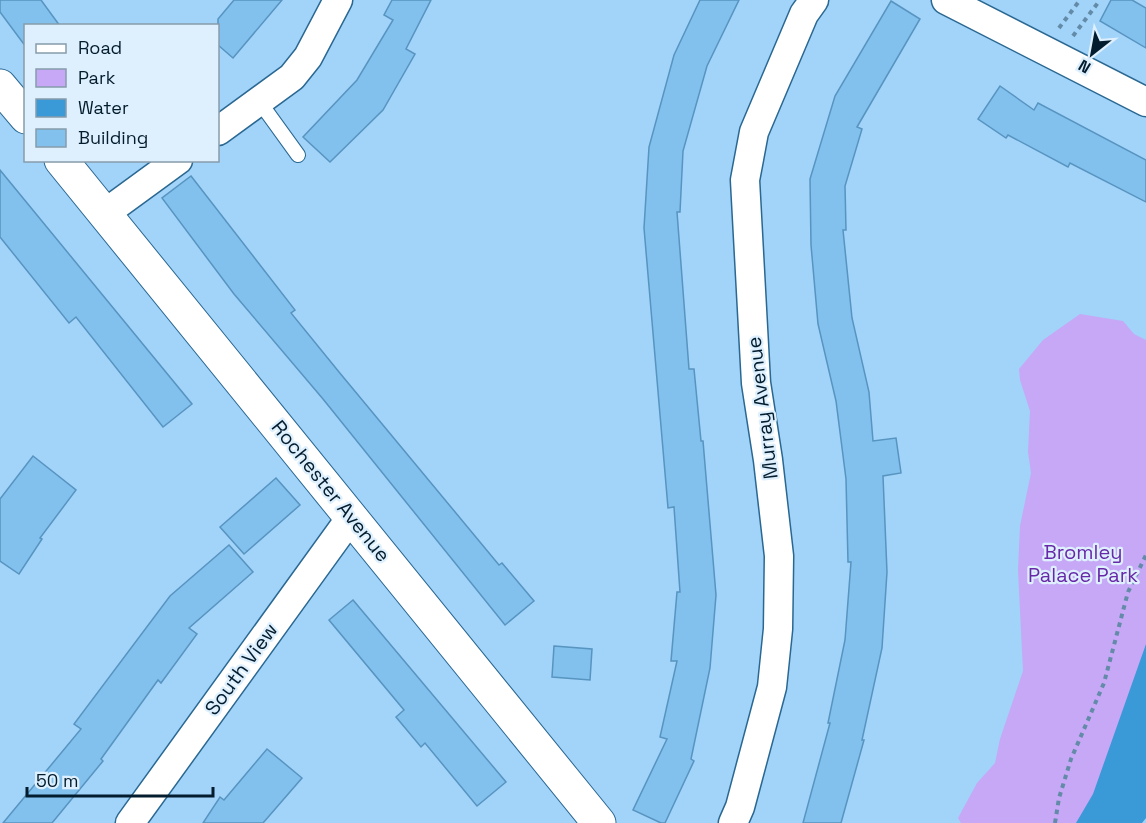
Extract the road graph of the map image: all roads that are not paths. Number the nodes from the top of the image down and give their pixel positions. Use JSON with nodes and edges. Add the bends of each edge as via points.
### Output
{"nodes":[{"id":1,"x":338,"y":0,"type":"edge"},
{"id":2,"x":814,"y":0,"type":"edge"},
{"id":3,"x":946,"y":0,"type":"edge"},
{"id":4,"x":0,"y":86,"type":"edge"},
{"id":5,"x":259,"y":101,"type":"junction"},
{"id":6,"x":1146,"y":102,"type":"edge"},
{"id":7,"x":24,"y":115,"type":"edge"},
{"id":8,"x":219,"y":130,"type":"edge"},
{"id":9,"x":298,"y":155,"type":"dead end"},
{"id":10,"x":63,"y":162,"type":"edge"},
{"id":11,"x":175,"y":162,"type":"edge"},
{"id":12,"x":104,"y":214,"type":"junction"},
{"id":13,"x":352,"y":516,"type":"junction"},
{"id":14,"x":130,"y":823,"type":"edge"},
{"id":15,"x":599,"y":823,"type":"edge"},
{"id":16,"x":733,"y":823,"type":"edge"}],
"edges":[{"from":1,"to":5,"type":"street","via":[[308,57],[292,77]]},
{"from":2,"to":16,"type":"street","name":"Murray Avenue","via":[[795,34],[754,132],[745,180],[756,383],[778,556],[778,629],[772,687]]},
{"from":3,"to":6,"type":"street"},
{"from":4,"to":7,"type":"street"},
{"from":5,"to":8,"type":"street"},
{"from":5,"to":9,"type":"lane"},
{"from":10,"to":12,"type":"street","name":"Rochester Avenue"},
{"from":11,"to":12,"type":"street"},
{"from":12,"to":13,"type":"street","name":"Rochester Avenue"},
{"from":13,"to":14,"type":"street","name":"South View"},
{"from":13,"to":15,"type":"street","name":"Rochester Avenue"}]}
